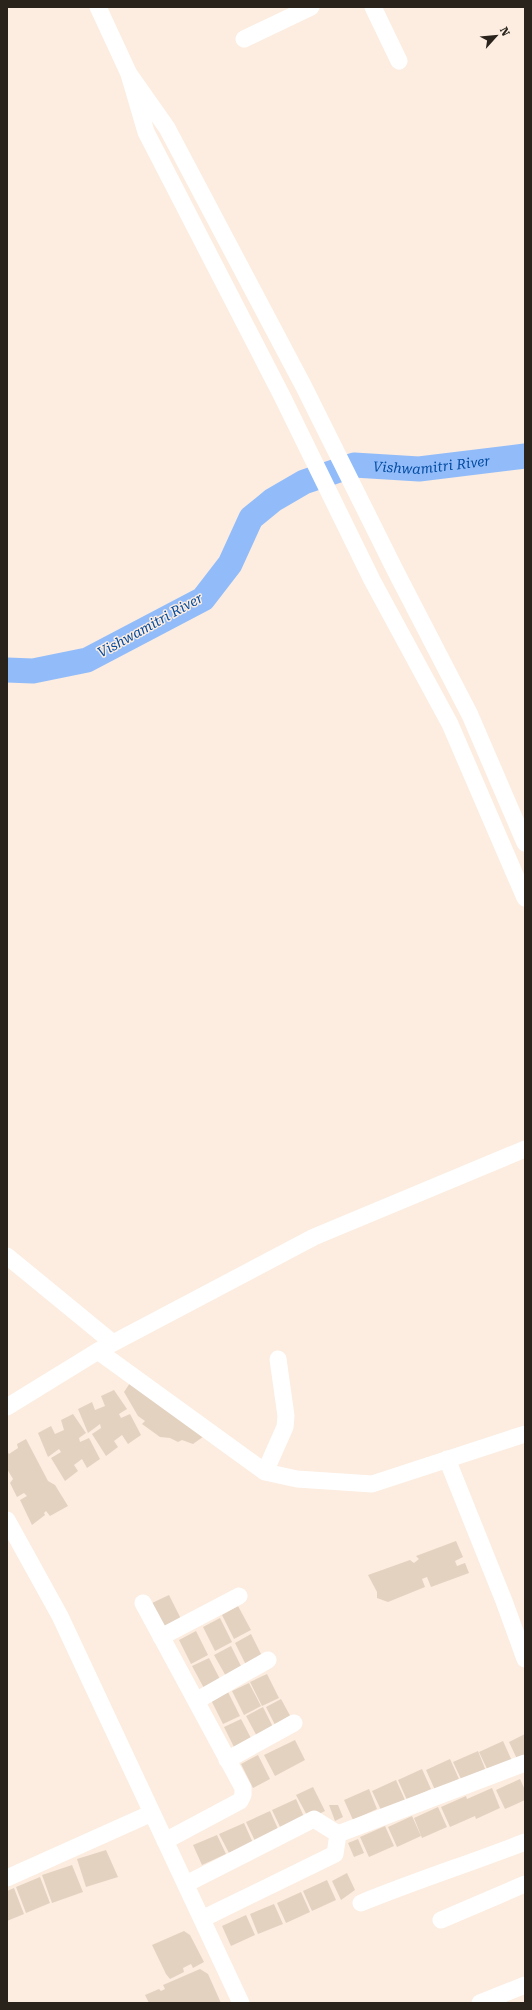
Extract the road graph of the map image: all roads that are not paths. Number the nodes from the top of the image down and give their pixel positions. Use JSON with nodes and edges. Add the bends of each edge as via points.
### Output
{"nodes":[{"id":1,"x":98,"y":7,"type":"edge"},
{"id":2,"x":311,"y":7,"type":"edge"},
{"id":3,"x":373,"y":7,"type":"edge"},
{"id":4,"x":244,"y":39,"type":"dead end"},
{"id":5,"x":399,"y":61,"type":"dead end"},
{"id":6,"x":129,"y":74,"type":"junction"},
{"id":7,"x":525,"y":843,"type":"edge"},
{"id":8,"x":525,"y":898,"type":"edge"},
{"id":9,"x":525,"y":1149,"type":"edge"},
{"id":10,"x":7,"y":1256,"type":"edge"},
{"id":11,"x":106,"y":1347,"type":"junction"},
{"id":12,"x":278,"y":1359,"type":"dead end"},
{"id":13,"x":7,"y":1407,"type":"edge"},
{"id":14,"x":525,"y":1434,"type":"edge"},
{"id":15,"x":447,"y":1459,"type":"junction"},
{"id":16,"x":265,"y":1472,"type":"junction"},
{"id":17,"x":7,"y":1520,"type":"edge"},
{"id":18,"x":239,"y":1596,"type":"dead end"},
{"id":19,"x":143,"y":1603,"type":"dead end"},
{"id":20,"x":161,"y":1637,"type":"junction"},
{"id":21,"x":525,"y":1659,"type":"edge"},
{"id":22,"x":268,"y":1660,"type":"dead end"},
{"id":23,"x":196,"y":1701,"type":"junction"},
{"id":24,"x":294,"y":1724,"type":"dead end"},
{"id":25,"x":227,"y":1760,"type":"junction"},
{"id":26,"x":525,"y":1763,"type":"edge"},
{"id":27,"x":152,"y":1813,"type":"junction"},
{"id":28,"x":338,"y":1834,"type":"junction"},
{"id":29,"x":165,"y":1841,"type":"junction"},
{"id":30,"x":525,"y":1842,"type":"edge"},
{"id":31,"x":7,"y":1878,"type":"edge"},
{"id":32,"x":186,"y":1884,"type":"junction"},
{"id":33,"x":525,"y":1884,"type":"edge"},
{"id":34,"x":361,"y":1904,"type":"dead end"},
{"id":35,"x":202,"y":1920,"type":"junction"},
{"id":36,"x":441,"y":1920,"type":"dead end"},
{"id":37,"x":525,"y":1985,"type":"edge"},
{"id":38,"x":241,"y":2003,"type":"edge"},
{"id":39,"x":480,"y":2003,"type":"edge"}],
"edges":[{"from":1,"to":6,"type":"street"},
{"from":2,"to":4,"type":"street"},
{"from":3,"to":5,"type":"street"},
{"from":6,"to":7,"type":"street","via":[[167,128],[304,387],[470,714]]},
{"from":6,"to":8,"type":"street","via":[[146,132],[282,396],[372,580],[450,724]]},
{"from":9,"to":11,"type":"street","via":[[314,1237]]},
{"from":10,"to":11,"type":"street"},
{"from":11,"to":13,"type":"street"},
{"from":11,"to":16,"type":"street"},
{"from":12,"to":16,"type":"street","via":[[286,1416],[285,1427]]},
{"from":14,"to":15,"type":"street"},
{"from":15,"to":16,"type":"street","via":[[372,1484],[297,1479]]},
{"from":15,"to":21,"type":"street"},
{"from":17,"to":27,"type":"street","via":[[60,1616]]},
{"from":18,"to":20,"type":"street"},
{"from":19,"to":20,"type":"street"},
{"from":20,"to":23,"type":"street"},
{"from":22,"to":23,"type":"street"},
{"from":23,"to":25,"type":"street"},
{"from":24,"to":25,"type":"street"},
{"from":25,"to":29,"type":"street","via":[[243,1788],[240,1801]]},
{"from":26,"to":28,"type":"street"},
{"from":27,"to":29,"type":"street"},
{"from":27,"to":31,"type":"street"},
{"from":28,"to":32,"type":"street","via":[[314,1819]]},
{"from":28,"to":35,"type":"street","via":[[335,1854]]},
{"from":29,"to":32,"type":"street"},
{"from":30,"to":34,"type":"street"},
{"from":32,"to":35,"type":"street"},
{"from":33,"to":36,"type":"street"},
{"from":35,"to":38,"type":"street"},
{"from":37,"to":39,"type":"street"}]}
